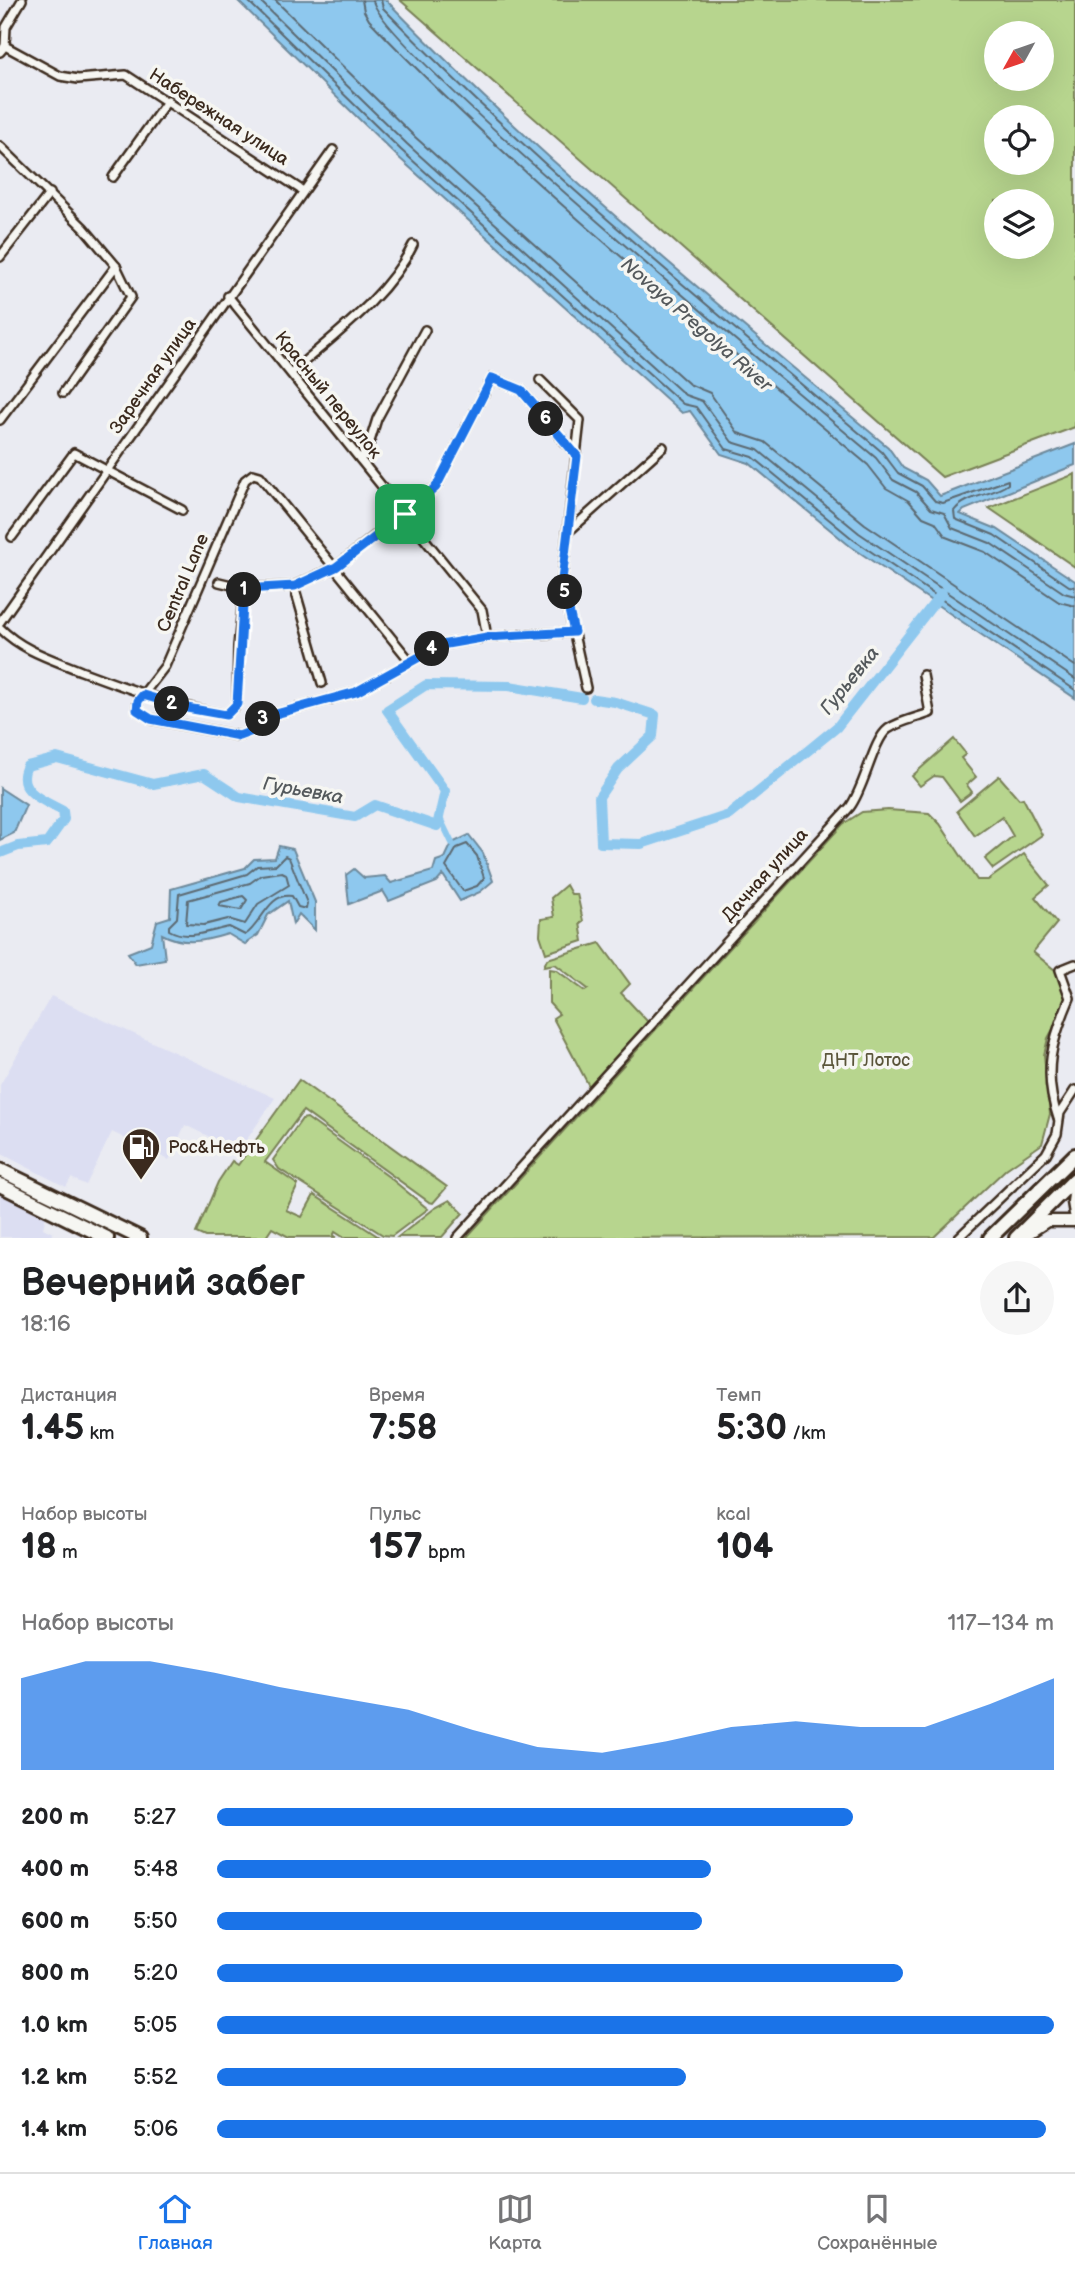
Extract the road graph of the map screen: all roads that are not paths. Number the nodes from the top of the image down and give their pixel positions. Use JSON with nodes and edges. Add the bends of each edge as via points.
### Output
{"nodes":[{"id":1,"x":22,"y":0,"type":"edge"},
{"id":2,"x":3,"y":49,"type":"edge"},
{"id":3,"x":168,"y":100,"type":"junction"},
{"id":4,"x":0,"y":146,"type":"edge"},
{"id":5,"x":333,"y":150,"type":"dead end"},
{"id":6,"x":113,"y":177,"type":"dead end"},
{"id":7,"x":303,"y":191,"type":"junction"},
{"id":8,"x":50,"y":193,"type":"junction"},
{"id":9,"x":412,"y":245,"type":"dead end"},
{"id":10,"x":0,"y":257,"type":"edge"},
{"id":11,"x":116,"y":266,"type":"junction"},
{"id":12,"x":228,"y":296,"type":"junction"},
{"id":13,"x":425,"y":330,"type":"dead end"},
{"id":14,"x":291,"y":373,"type":"junction"},
{"id":15,"x":540,"y":380,"type":"dead end"},
{"id":16,"x":63,"y":393,"type":"dead end"},
{"id":17,"x":0,"y":420,"type":"edge"},
{"id":18,"x":663,"y":447,"type":"dead end"},
{"id":19,"x":577,"y":456,"type":"junction"},
{"id":20,"x":360,"y":459,"type":"junction"},
{"id":21,"x":106,"y":469,"type":"junction"},
{"id":22,"x":182,"y":510,"type":"dead end"},
{"id":23,"x":405,"y":514,"type":"junction"},
{"id":24,"x":566,"y":533,"type":"junction"},
{"id":25,"x":12,"y":537,"type":"dead end"},
{"id":26,"x":336,"y":567,"type":"junction"},
{"id":27,"x":219,"y":582,"type":"dead end"},
{"id":28,"x":295,"y":586,"type":"junction"},
{"id":29,"x":244,"y":589,"type":"junction"},
{"id":30,"x":0,"y":622,"type":"edge"},
{"id":31,"x":0,"y":628,"type":"edge"},
{"id":32,"x":574,"y":632,"type":"junction"},
{"id":33,"x":487,"y":637,"type":"junction"},
{"id":34,"x":410,"y":661,"type":"junction"},
{"id":35,"x":923,"y":675,"type":"dead end"},
{"id":36,"x":322,"y":683,"type":"dead end"},
{"id":37,"x":586,"y":688,"type":"dead end"},
{"id":38,"x":143,"y":695,"type":"junction"},
{"id":39,"x":1075,"y":964,"type":"edge"},
{"id":40,"x":1075,"y":1090,"type":"edge"},
{"id":41,"x":1058,"y":1118,"type":"junction"},
{"id":42,"x":1075,"y":1155,"type":"edge"},
{"id":43,"x":0,"y":1170,"type":"edge"},
{"id":44,"x":1075,"y":1179,"type":"edge"},
{"id":45,"x":0,"y":1185,"type":"edge"},
{"id":46,"x":1075,"y":1188,"type":"edge"},
{"id":47,"x":1075,"y":1214,"type":"edge"},
{"id":48,"x":1075,"y":1220,"type":"edge"},
{"id":49,"x":107,"y":1237,"type":"edge"},
{"id":50,"x":140,"y":1237,"type":"edge"},
{"id":51,"x":457,"y":1237,"type":"edge"},
{"id":52,"x":958,"y":1237,"type":"edge"},
{"id":53,"x":990,"y":1237,"type":"edge"},
{"id":54,"x":1018,"y":1237,"type":"edge"}],
"edges":[{"from":1,"to":2,"type":"street","via":[[6,27]]},
{"from":2,"to":3,"type":"street","name":"Набережная улица","via":[[60,76],[126,75]]},
{"from":3,"to":6,"type":"street"},
{"from":3,"to":7,"type":"street","name":"Набережная улица"},
{"from":4,"to":8,"type":"street"},
{"from":5,"to":7,"type":"street","name":"Заречная улица"},
{"from":7,"to":12,"type":"street","name":"Заречная улица"},
{"from":8,"to":10,"type":"street"},
{"from":8,"to":11,"type":"street"},
{"from":9,"to":14,"type":"street","via":[[403,265],[368,305]]},
{"from":11,"to":16,"type":"street","via":[[131,297]]},
{"from":11,"to":17,"type":"street"},
{"from":12,"to":14,"type":"street","name":"Красный переулок"},
{"from":12,"to":21,"type":"street","name":"Заречная улица"},
{"from":13,"to":20,"type":"street"},
{"from":14,"to":20,"type":"street","name":"Красный переулок"},
{"from":15,"to":19,"type":"street","via":[[580,420]]},
{"from":18,"to":24,"type":"street"},
{"from":19,"to":23,"type":"street","via":[[521,390],[492,378],[436,487]]},
{"from":19,"to":24,"type":"street"},
{"from":20,"to":23,"type":"street","name":"Красный переулок"},
{"from":21,"to":22,"type":"street"},
{"from":21,"to":25,"type":"street","via":[[74,453]]},
{"from":21,"to":30,"type":"street","name":"Заречная улица"},
{"from":23,"to":26,"type":"street"},
{"from":23,"to":33,"type":"street","name":"Красный переулок","via":[[482,610]]},
{"from":24,"to":32,"type":"street","via":[[562,580]]},
{"from":26,"to":28,"type":"street"},
{"from":26,"to":34,"type":"street"},
{"from":26,"to":38,"type":"street","name":"Central Lane","via":[[260,476],[253,474],[244,480],[165,666]]},
{"from":27,"to":29,"type":"street"},
{"from":28,"to":29,"type":"street"},
{"from":28,"to":36,"type":"street"},
{"from":29,"to":38,"type":"street","via":[[237,704],[226,715]]},
{"from":31,"to":38,"type":"street","via":[[23,648]]},
{"from":32,"to":33,"type":"street"},
{"from":32,"to":37,"type":"street"},
{"from":33,"to":34,"type":"street","via":[[441,645]]},
{"from":34,"to":38,"type":"street","via":[[356,692],[265,717],[255,730],[239,736],[145,716],[137,710]]},
{"from":35,"to":51,"type":"street","name":"Дачная улица","via":[[929,713],[895,725],[882,735],[865,782],[850,807]]},
{"from":39,"to":41,"type":"street","via":[[1060,970],[1070,998],[1051,1047],[1051,1086]]},
{"from":40,"to":41,"type":"street"},
{"from":41,"to":52,"type":"street","via":[[1057,1134],[1046,1154]]},
{"from":42,"to":53,"type":"highway"},
{"from":43,"to":50,"type":"highway"},
{"from":44,"to":54,"type":"highway"},
{"from":45,"to":49,"type":"highway"},
{"from":46,"to":47,"type":"street"},
{"from":48,"to":54,"type":"street","via":[[1047,1222]]}]}
